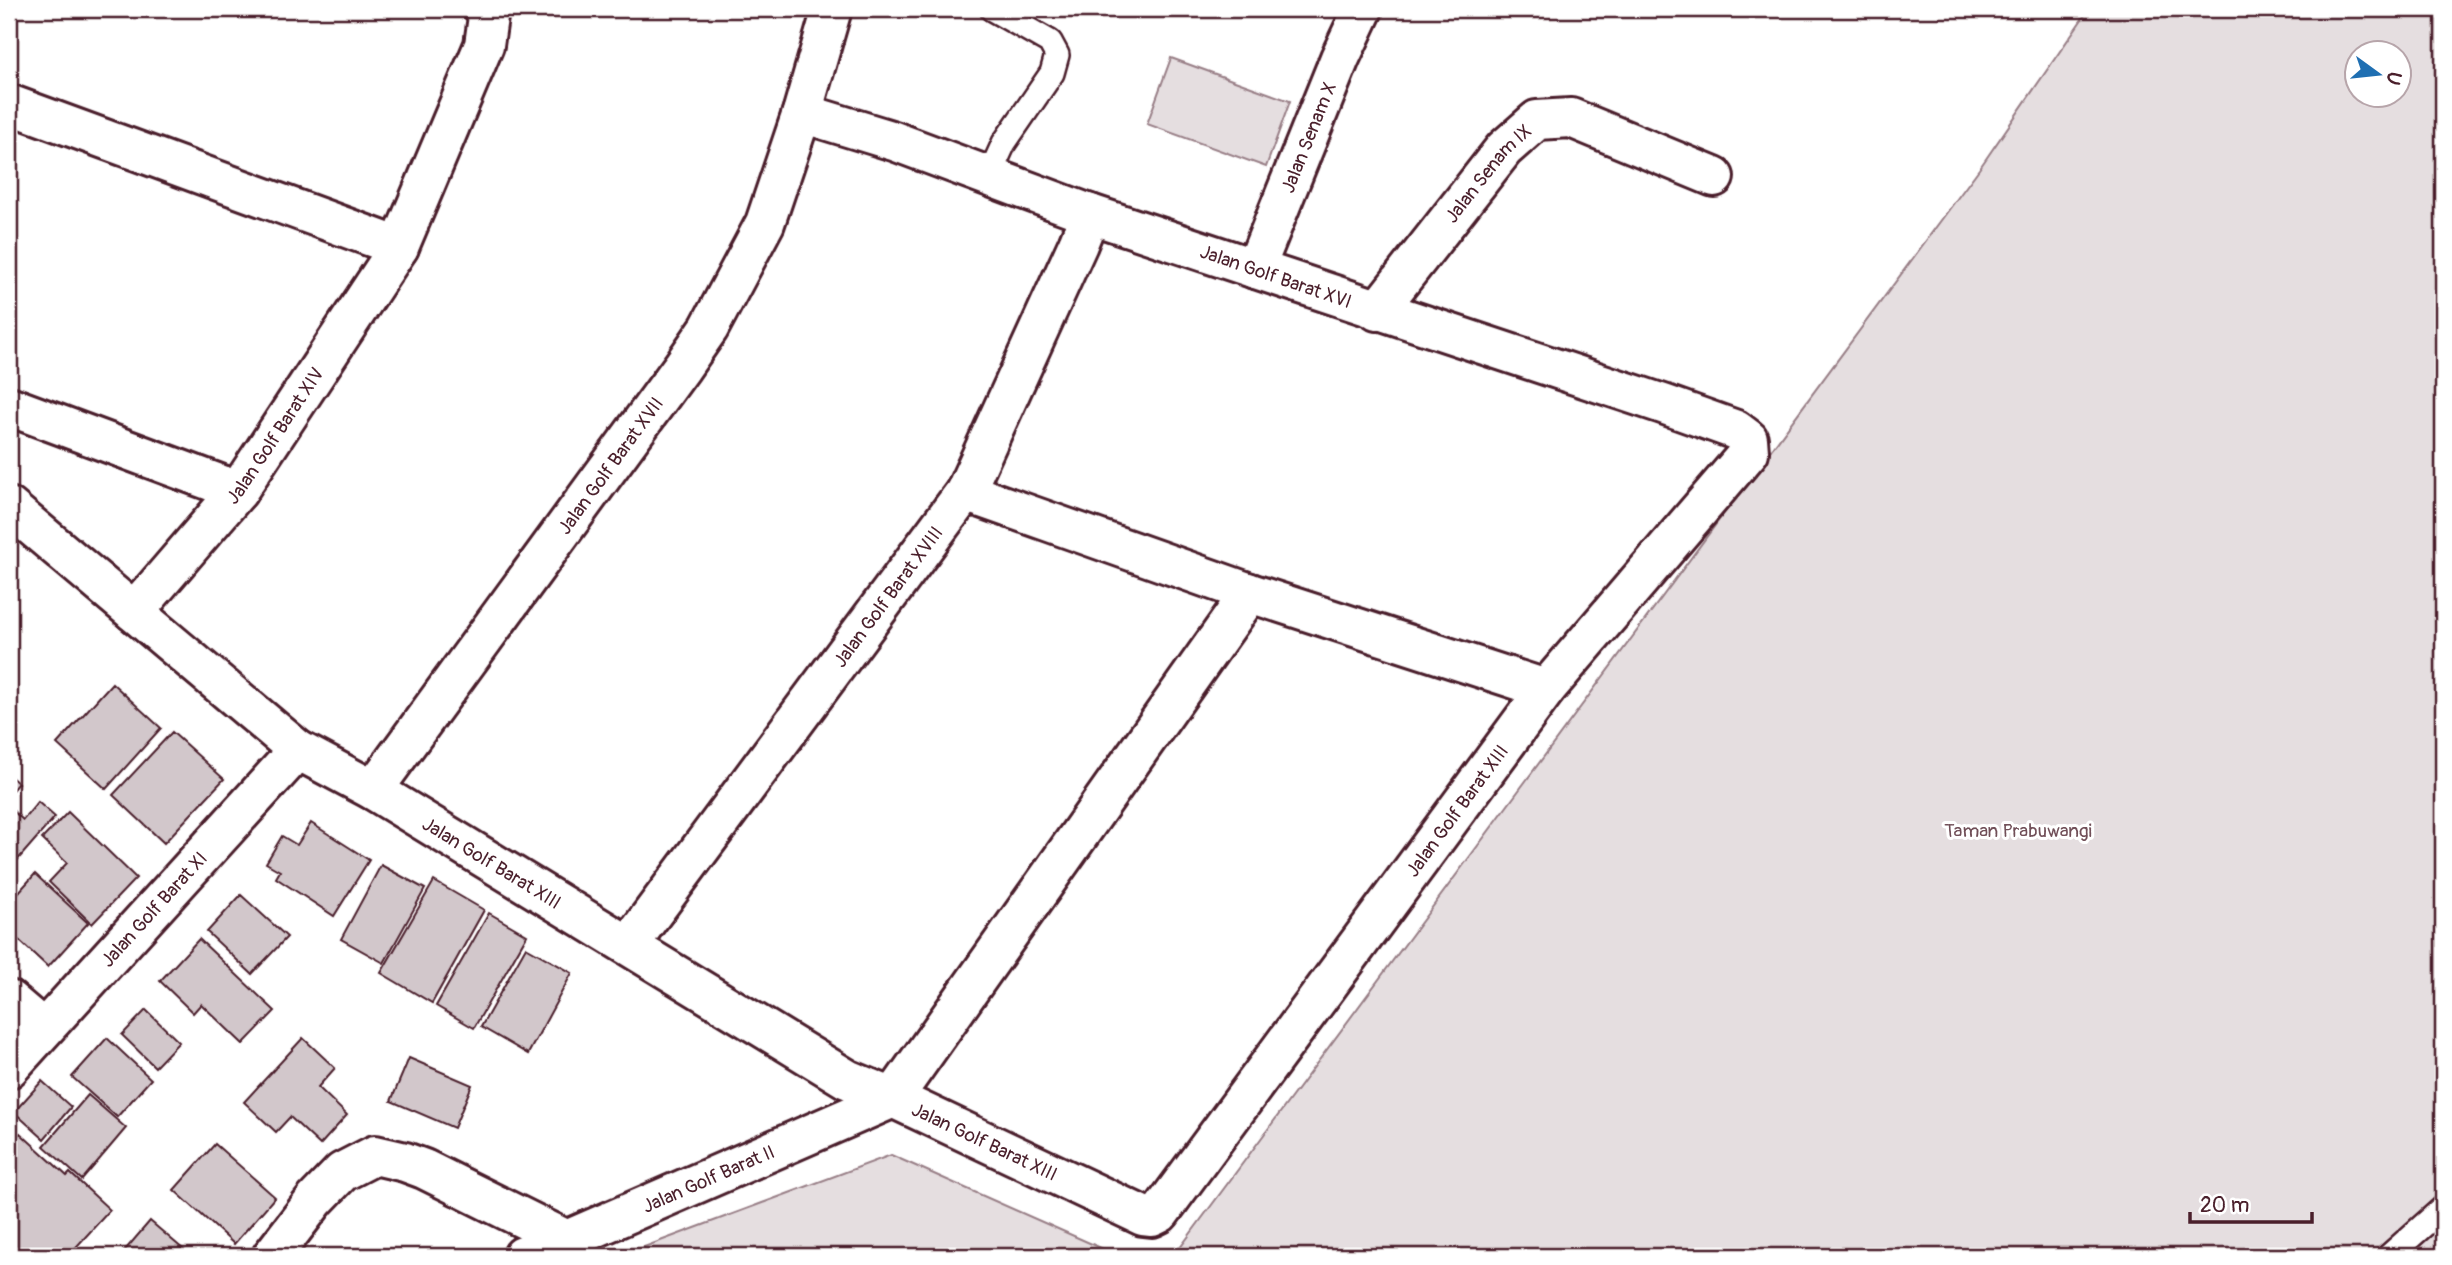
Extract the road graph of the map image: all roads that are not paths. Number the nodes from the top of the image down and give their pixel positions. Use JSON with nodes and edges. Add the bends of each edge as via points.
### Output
{"nodes":[{"id":1,"x":832,"y":9,"type":"edge"},
{"id":2,"x":992,"y":9,"type":"edge"},
{"id":3,"x":1363,"y":9,"type":"edge"},
{"id":4,"x":486,"y":13,"type":"edge"},
{"id":5,"x":9,"y":104,"type":"edge"},
{"id":6,"x":802,"y":113,"type":"junction"},
{"id":7,"x":989,"y":176,"type":"junction"},
{"id":8,"x":1714,"y":177,"type":"dead end"},
{"id":9,"x":1090,"y":214,"type":"junction"},
{"id":10,"x":399,"y":247,"type":"junction"},
{"id":11,"x":1255,"y":269,"type":"junction"},
{"id":12,"x":1377,"y":311,"type":"junction"},
{"id":13,"x":9,"y":406,"type":"edge"},
{"id":14,"x":1748,"y":439,"type":"joint"},
{"id":15,"x":238,"y":491,"type":"junction"},
{"id":16,"x":965,"y":492,"type":"junction"},
{"id":17,"x":9,"y":507,"type":"edge"},
{"id":18,"x":1250,"y":593,"type":"junction"},
{"id":19,"x":134,"y":612,"type":"junction"},
{"id":20,"x":1546,"y":689,"type":"junction"},
{"id":21,"x":298,"y":750,"type":"junction"},
{"id":22,"x":373,"y":790,"type":"junction"},
{"id":23,"x":629,"y":945,"type":"junction"},
{"id":24,"x":9,"y":1000,"type":"edge"},
{"id":25,"x":43,"y":1029,"type":"junction"},
{"id":26,"x":9,"y":1068,"type":"edge"},
{"id":27,"x":893,"y":1098,"type":"junction"},
{"id":28,"x":2443,"y":1208,"type":"edge"},
{"id":29,"x":567,"y":1240,"type":"junction"},
{"id":30,"x":272,"y":1256,"type":"edge"},
{"id":31,"x":523,"y":1256,"type":"edge"},
{"id":32,"x":2389,"y":1256,"type":"edge"}],
"edges":[{"from":1,"to":6,"type":"street","name":"Jalan Golf Barat XVII"},
{"from":2,"to":7,"type":"lane","via":[[1050,42],[1057,55],[1052,73],[1004,143]]},
{"from":3,"to":11,"type":"street","name":"Jalan Senam X"},
{"from":4,"to":10,"type":"street","name":"Jalan Golf Barat XIV","via":[[484,44],[473,75]]},
{"from":5,"to":10,"type":"street"},
{"from":6,"to":7,"type":"street","name":"Jalan Golf Barat XVI"},
{"from":6,"to":22,"type":"street","name":"Jalan Golf Barat XVII","via":[[765,223],[709,327]]},
{"from":7,"to":9,"type":"street","name":"Jalan Golf Barat XVI"},
{"from":8,"to":12,"type":"street","name":"Jalan Senam IX","via":[[1571,118],[1537,120],[1504,149]]},
{"from":9,"to":11,"type":"street","name":"Jalan Golf Barat XVI"},
{"from":9,"to":16,"type":"street","name":"Jalan Golf Barat XVIII"},
{"from":10,"to":15,"type":"street","name":"Jalan Golf Barat XIV"},
{"from":11,"to":12,"type":"street","name":"Jalan Golf Barat XVI"},
{"from":12,"to":14,"type":"street","name":"Jalan Golf Barat XVI","via":[[1663,404],[1736,430]]},
{"from":13,"to":15,"type":"street"},
{"from":14,"to":20,"type":"street","name":"Jalan Golf Barat XIII","via":[[1749,452]]},
{"from":15,"to":19,"type":"street","name":"Jalan Golf Barat XIV"},
{"from":16,"to":18,"type":"street"},
{"from":16,"to":23,"type":"street","name":"Jalan Golf Barat XVIII"},
{"from":17,"to":19,"type":"street","name":"Jalan Golf Barat XIII"},
{"from":18,"to":20,"type":"street"},
{"from":18,"to":27,"type":"street"},
{"from":19,"to":21,"type":"street","name":"Jalan Golf Barat XIII"},
{"from":20,"to":27,"type":"street","name":"Jalan Golf Barat XIII","via":[[1160,1213],[1143,1216]]},
{"from":21,"to":22,"type":"street","name":"Jalan Golf Barat XIII"},
{"from":21,"to":25,"type":"street","name":"Jalan Golf Barat XI"},
{"from":22,"to":23,"type":"street","name":"Jalan Golf Barat XIII"},
{"from":23,"to":27,"type":"street","name":"Jalan Golf Barat XIII","via":[[847,1079]]},
{"from":24,"to":25,"type":"street"},
{"from":25,"to":26,"type":"street","name":"Jalan Golf Barat XI"},
{"from":27,"to":29,"type":"street","name":"Jalan Golf Barat II"},
{"from":28,"to":32,"type":"lane"},
{"from":29,"to":30,"type":"street","via":[[424,1169],[374,1155],[342,1172]]},
{"from":29,"to":31,"type":"street","name":"Jalan Golf Barat II"}]}
